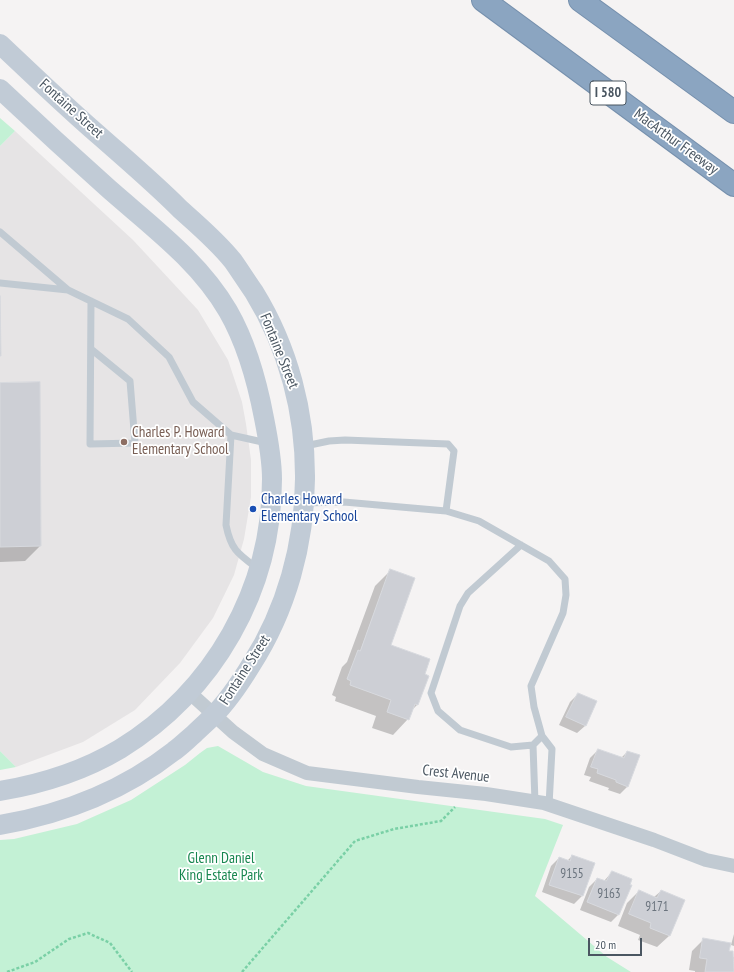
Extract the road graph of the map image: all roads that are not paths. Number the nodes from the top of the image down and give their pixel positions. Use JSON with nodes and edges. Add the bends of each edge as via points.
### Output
{"nodes":[{"id":1,"x":483,"y":0,"type":"edge"},
{"id":2,"x":580,"y":0,"type":"edge"},
{"id":3,"x":0,"y":44,"type":"edge"},
{"id":4,"x":0,"y":89,"type":"edge"},
{"id":5,"x":734,"y":112,"type":"edge"},
{"id":6,"x":734,"y":185,"type":"edge"},
{"id":7,"x":0,"y":232,"type":"edge"},
{"id":8,"x":0,"y":283,"type":"edge"},
{"id":9,"x":68,"y":290,"type":"junction"},
{"id":10,"x":91,"y":301,"type":"junction"},
{"id":11,"x":91,"y":349,"type":"junction"},
{"id":12,"x":230,"y":435,"type":"junction"},
{"id":13,"x":269,"y":443,"type":"junction"},
{"id":14,"x":304,"y":446,"type":"junction"},
{"id":15,"x":304,"y":503,"type":"junction"},
{"id":16,"x":446,"y":511,"type":"junction"},
{"id":17,"x":521,"y":545,"type":"junction"},
{"id":18,"x":259,"y":570,"type":"junction"},
{"id":19,"x":190,"y":693,"type":"junction"},
{"id":20,"x":214,"y":715,"type":"junction"},
{"id":21,"x":542,"y":736,"type":"junction"},
{"id":22,"x":533,"y":745,"type":"junction"},
{"id":23,"x":0,"y":791,"type":"edge"},
{"id":24,"x":535,"y":802,"type":"junction"},
{"id":25,"x":549,"y":805,"type":"junction"},
{"id":26,"x":0,"y":824,"type":"edge"},
{"id":27,"x":734,"y":866,"type":"edge"}],
"edges":[{"from":1,"to":6,"type":"highway","name":"MacArthur Freeway","number":"I 580"},
{"from":2,"to":5,"type":"highway"},
{"from":3,"to":14,"type":"street","name":"Fontaine Street","via":[[138,169],[232,260],[255,294],[287,364],[298,401]]},
{"from":4,"to":13,"type":"street","name":"Fontaine Street","via":[[175,246],[205,279],[227,310],[255,373]]},
{"from":7,"to":9,"type":"lane"},
{"from":8,"to":9,"type":"lane"},
{"from":9,"to":10,"type":"lane"},
{"from":10,"to":11,"type":"lane"},
{"from":10,"to":12,"type":"lane","via":[[128,319],[169,357],[193,402]]},
{"from":11,"to":11,"type":"lane","via":[[90,444],[135,443],[130,382]]},
{"from":12,"to":13,"type":"lane"},
{"from":12,"to":18,"type":"lane","via":[[226,525],[228,539],[236,552]]},
{"from":13,"to":18,"type":"street","name":"Fontaine Street","via":[[272,479],[269,521]]},
{"from":14,"to":15,"type":"street","name":"Fontaine Street"},
{"from":14,"to":16,"type":"lane","via":[[345,440],[448,444],[454,451]]},
{"from":15,"to":16,"type":"lane","via":[[344,502]]},
{"from":15,"to":20,"type":"street","name":"Fontaine Street","via":[[295,565],[280,611],[237,687]]},
{"from":16,"to":17,"type":"lane","via":[[479,521]]},
{"from":17,"to":21,"type":"lane","via":[[549,561],[565,579],[564,613],[531,686]]},
{"from":17,"to":22,"type":"lane","via":[[468,593],[460,606],[431,693],[438,710],[460,730],[511,747]]},
{"from":18,"to":19,"type":"street","name":"Fontaine Street","via":[[250,598],[234,631]]},
{"from":19,"to":20,"type":"street","name":"Crest Avenue"},
{"from":19,"to":23,"type":"street","name":"Fontaine Street","via":[[154,725],[119,749],[54,778]]},
{"from":20,"to":24,"type":"street","name":"Crest Avenue","via":[[262,754],[308,773]]},
{"from":20,"to":26,"type":"street","name":"Fontaine Street","via":[[176,750],[138,777],[65,810],[30,820]]},
{"from":21,"to":22,"type":"lane"},
{"from":21,"to":25,"type":"lane","via":[[552,749]]},
{"from":22,"to":24,"type":"lane"},
{"from":24,"to":25,"type":"street","name":"Crest Avenue"},
{"from":25,"to":27,"type":"street","name":"Crest Avenue","via":[[706,860]]}]}
